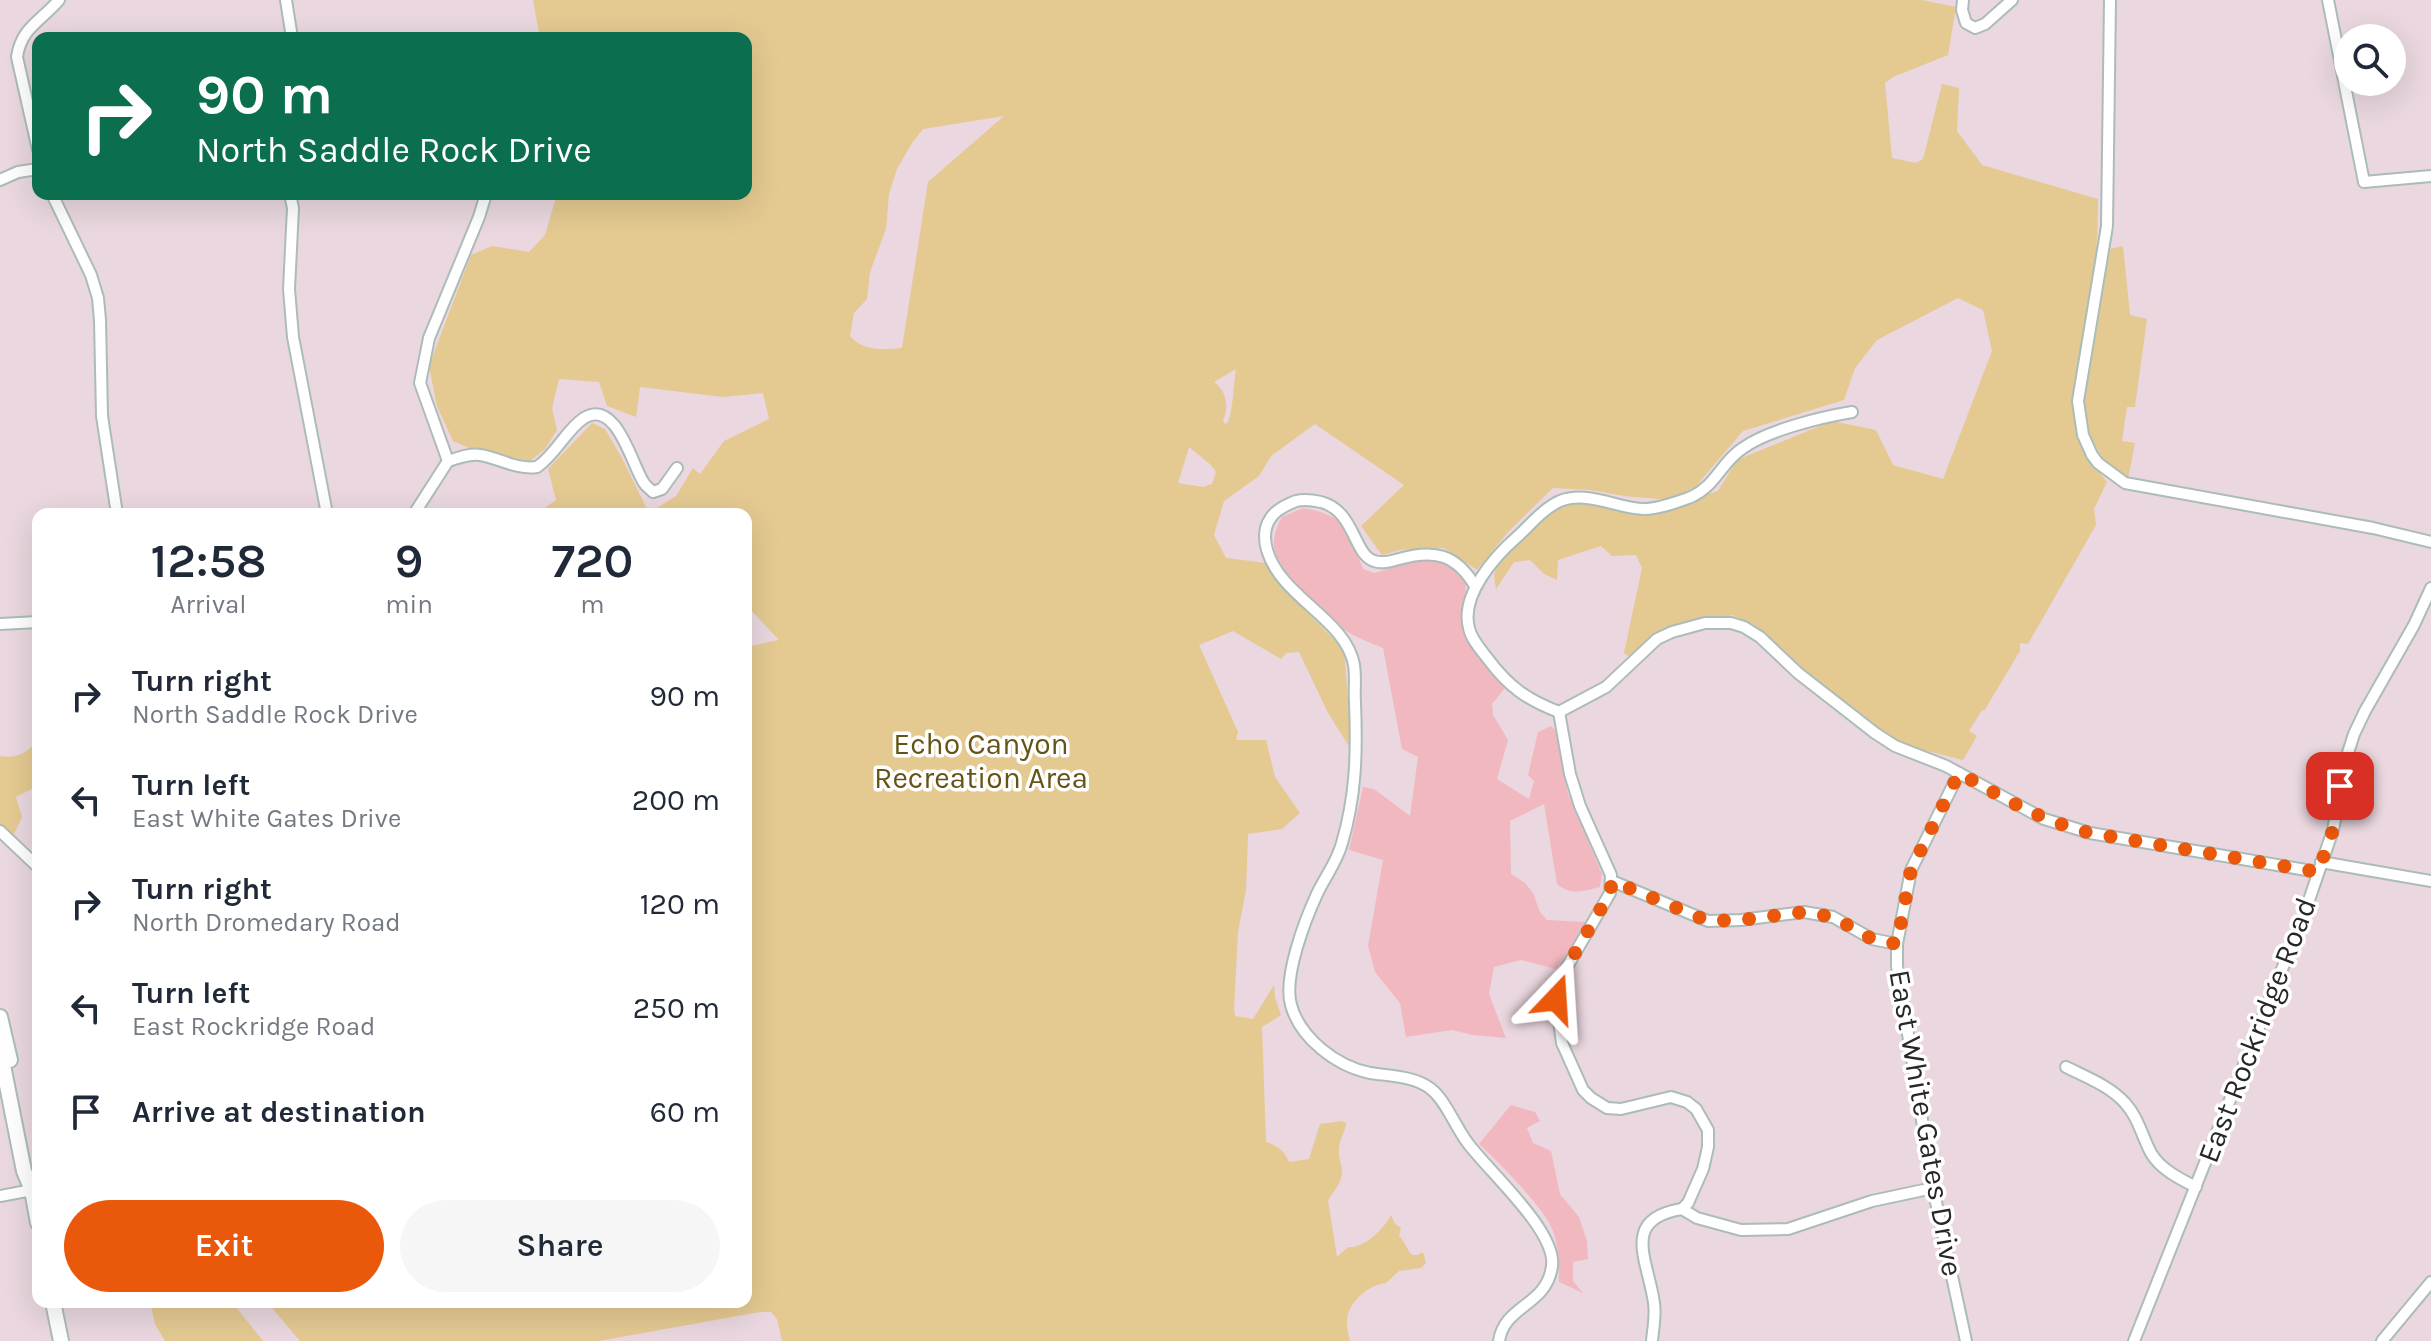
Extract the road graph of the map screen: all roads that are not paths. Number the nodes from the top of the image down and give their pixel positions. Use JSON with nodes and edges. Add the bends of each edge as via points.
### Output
{"nodes":[{"id":1,"x":59,"y":0,"type":"edge"},
{"id":2,"x":286,"y":0,"type":"edge"},
{"id":3,"x":1963,"y":0,"type":"edge"},
{"id":4,"x":2012,"y":0,"type":"edge"},
{"id":5,"x":2110,"y":0,"type":"edge"},
{"id":6,"x":2328,"y":0,"type":"edge"},
{"id":7,"x":291,"y":32,"type":"edge"},
{"id":8,"x":32,"y":123,"type":"edge"},
{"id":9,"x":32,"y":170,"type":"edge"},
{"id":10,"x":2431,"y":176,"type":"edge"},
{"id":11,"x":0,"y":180,"type":"edge"},
{"id":12,"x":55,"y":200,"type":"edge"},
{"id":13,"x":291,"y":200,"type":"edge"},
{"id":14,"x":484,"y":200,"type":"edge"},
{"id":15,"x":1852,"y":412,"type":"dead end"},
{"id":16,"x":448,"y":461,"type":"junction"},
{"id":17,"x":677,"y":468,"type":"dead end"},
{"id":18,"x":116,"y":508,"type":"edge"},
{"id":19,"x":326,"y":508,"type":"edge"},
{"id":20,"x":418,"y":508,"type":"edge"},
{"id":21,"x":2431,"y":542,"type":"edge"},
{"id":22,"x":1475,"y":586,"type":"junction"},
{"id":23,"x":2431,"y":588,"type":"edge"},
{"id":24,"x":32,"y":622,"type":"edge"},
{"id":25,"x":0,"y":624,"type":"edge"},
{"id":26,"x":1559,"y":712,"type":"junction"},
{"id":27,"x":1959,"y":773,"type":"junction"},
{"id":28,"x":0,"y":831,"type":"edge"},
{"id":29,"x":32,"y":861,"type":"edge"},
{"id":30,"x":2320,"y":867,"type":"junction"},
{"id":31,"x":1612,"y":881,"type":"junction"},
{"id":32,"x":2431,"y":881,"type":"edge"},
{"id":33,"x":1897,"y":944,"type":"junction"},
{"id":34,"x":0,"y":1017,"type":"edge"},
{"id":35,"x":0,"y":1050,"type":"edge"},
{"id":36,"x":2066,"y":1067,"type":"dead end"},
{"id":37,"x":16,"y":1115,"type":"junction"},
{"id":38,"x":2196,"y":1187,"type":"junction"},
{"id":39,"x":1933,"y":1188,"type":"junction"},
{"id":40,"x":32,"y":1190,"type":"joint"},
{"id":41,"x":0,"y":1196,"type":"edge"},
{"id":42,"x":1682,"y":1209,"type":"junction"},
{"id":43,"x":2431,"y":1282,"type":"edge"},
{"id":44,"x":54,"y":1308,"type":"edge"},
{"id":45,"x":61,"y":1341,"type":"edge"},
{"id":46,"x":1499,"y":1341,"type":"edge"},
{"id":47,"x":1652,"y":1341,"type":"edge"},
{"id":48,"x":1966,"y":1341,"type":"edge"},
{"id":49,"x":2134,"y":1341,"type":"edge"},
{"id":50,"x":2382,"y":1341,"type":"edge"}],
"edges":[{"from":1,"to":8,"type":"street","via":[[19,44],[17,57]]},
{"from":2,"to":7,"type":"street"},
{"from":3,"to":4,"type":"street","via":[[1966,23],[1975,28]]},
{"from":5,"to":21,"type":"street","via":[[2107,226],[2078,401],[2092,455],[2125,483]]},
{"from":6,"to":10,"type":"street","via":[[2364,182]]},
{"from":9,"to":11,"type":"street"},
{"from":12,"to":18,"type":"street","via":[[98,298],[102,416]]},
{"from":13,"to":19,"type":"street","via":[[293,337]]},
{"from":14,"to":16,"type":"street","via":[[429,338],[420,383]]},
{"from":15,"to":22,"type":"street","via":[[1743,447],[1709,487],[1674,503],[1643,509],[1594,499],[1562,501],[1496,556]]},
{"from":16,"to":17,"type":"street","via":[[479,455],[537,467],[582,419],[600,414],[617,430],[653,492],[662,489]]},
{"from":16,"to":20,"type":"street"},
{"from":22,"to":26,"type":"street","via":[[1468,621],[1472,636],[1514,689]]},
{"from":22,"to":46,"type":"street","via":[[1462,567],[1432,553],[1375,562],[1365,556],[1338,511],[1327,504],[1293,502],[1267,523],[1265,545],[1272,566],[1340,636],[1354,665],[1357,764],[1348,821],[1292,963],[1291,1005],[1317,1045],[1345,1065],[1433,1091],[1551,1249],[1553,1265],[1546,1287],[1511,1317],[1500,1330]]},
{"from":23,"to":30,"type":"street","name":"East Rockridge Road","via":[[2354,734]]},
{"from":24,"to":25,"type":"street"},
{"from":26,"to":27,"type":"street","via":[[1606,687],[1657,639],[1705,623],[1731,623],[1760,637],[1875,733]]},
{"from":26,"to":31,"type":"street","via":[[1580,806]]},
{"from":27,"to":30,"type":"street","via":[[2068,828]]},
{"from":27,"to":33,"type":"street","name":"East White Gates Drive","via":[[1911,870]]},
{"from":28,"to":29,"type":"street"},
{"from":30,"to":32,"type":"street"},
{"from":30,"to":38,"type":"street","name":"East Rockridge Road"},
{"from":31,"to":33,"type":"street","via":[[1708,921],[1804,912],[1833,917],[1872,939]]},
{"from":31,"to":42,"type":"street","via":[[1560,979],[1556,999],[1562,1043],[1583,1090],[1607,1108],[1671,1097],[1696,1109],[1708,1130],[1708,1147]]},
{"from":33,"to":39,"type":"street","name":"East White Gates Drive"},
{"from":34,"to":37,"type":"street"},
{"from":35,"to":37,"type":"street"},
{"from":36,"to":38,"type":"street","via":[[2122,1099],[2160,1165]]},
{"from":37,"to":40,"type":"street"},
{"from":38,"to":49,"type":"street","name":"East Rockridge Road"},
{"from":39,"to":42,"type":"street","via":[[1872,1201],[1788,1229],[1741,1230]]},
{"from":39,"to":48,"type":"street","name":"East White Gates Drive"},
{"from":40,"to":41,"type":"street"},
{"from":42,"to":47,"type":"street","via":[[1652,1220],[1641,1237],[1655,1307]]},
{"from":43,"to":50,"type":"street"},
{"from":44,"to":45,"type":"street"}]}
